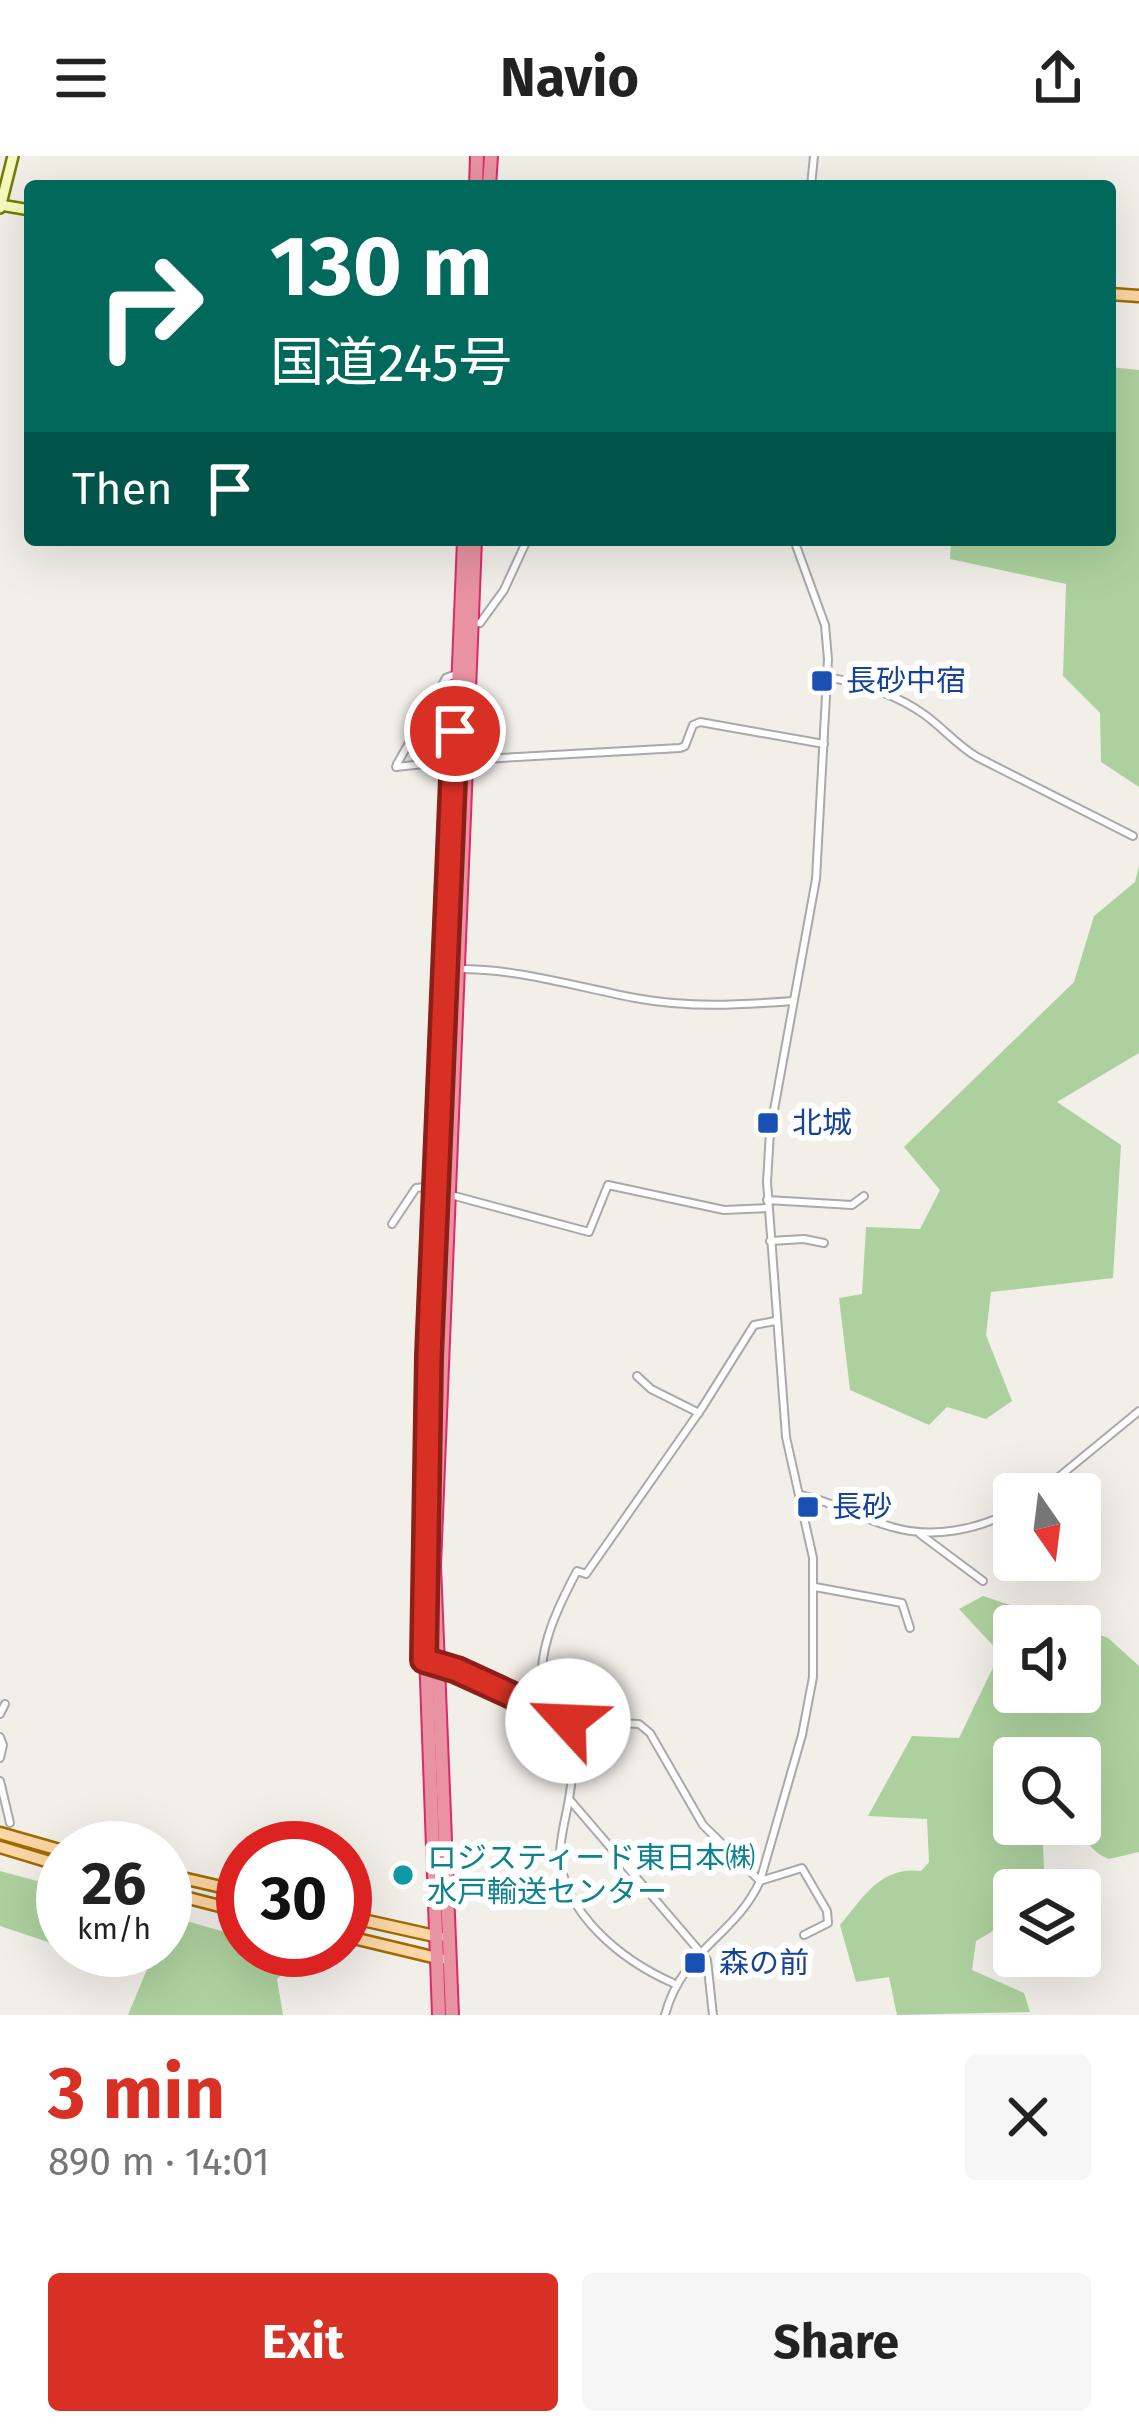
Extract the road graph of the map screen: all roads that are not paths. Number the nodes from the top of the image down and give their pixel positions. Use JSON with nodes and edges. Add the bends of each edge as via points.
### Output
{"nodes":[{"id":1,"x":14,"y":156,"type":"edge"},
{"id":2,"x":0,"y":206,"type":"edge"},
{"id":3,"x":464,"y":546,"type":"edge"},
{"id":4,"x":475,"y":546,"type":"edge"},
{"id":5,"x":524,"y":546,"type":"edge"},
{"id":6,"x":796,"y":546,"type":"edge"},
{"id":7,"x":472,"y":624,"type":"junction"},
{"id":8,"x":456,"y":674,"type":"junction"},
{"id":9,"x":826,"y":677,"type":"junction"},
{"id":10,"x":824,"y":744,"type":"junction"},
{"id":11,"x":459,"y":760,"type":"junction"},
{"id":12,"x":1133,"y":836,"type":"dead end"},
{"id":13,"x":456,"y":969,"type":"junction"},
{"id":14,"x":794,"y":1001,"type":"junction"},
{"id":15,"x":442,"y":1190,"type":"junction"},
{"id":16,"x":864,"y":1196,"type":"dead end"},
{"id":17,"x":767,"y":1204,"type":"junction"},
{"id":18,"x":392,"y":1224,"type":"dead end"},
{"id":19,"x":770,"y":1241,"type":"junction"},
{"id":20,"x":824,"y":1243,"type":"dead end"},
{"id":21,"x":775,"y":1321,"type":"junction"},
{"id":22,"x":637,"y":1376,"type":"dead end"},
{"id":23,"x":1139,"y":1411,"type":"edge"},
{"id":24,"x":699,"y":1413,"type":"junction"},
{"id":25,"x":1064,"y":1473,"type":"edge"},
{"id":26,"x":800,"y":1495,"type":"junction"},
{"id":27,"x":993,"y":1519,"type":"edge"},
{"id":28,"x":917,"y":1532,"type":"junction"},
{"id":29,"x":983,"y":1581,"type":"dead end"},
{"id":30,"x":815,"y":1587,"type":"junction"},
{"id":31,"x":910,"y":1628,"type":"dead end"},
{"id":32,"x":429,"y":1660,"type":"junction"},
{"id":33,"x":5,"y":1704,"type":"dead end"},
{"id":34,"x":544,"y":1710,"type":"junction"},
{"id":35,"x":0,"y":1714,"type":"edge"},
{"id":36,"x":580,"y":1724,"type":"junction"},
{"id":37,"x":0,"y":1738,"type":"edge"},
{"id":38,"x":0,"y":1759,"type":"edge"},
{"id":39,"x":0,"y":1781,"type":"edge"},
{"id":40,"x":569,"y":1799,"type":"junction"},
{"id":41,"x":10,"y":1823,"type":"dead end"},
{"id":42,"x":0,"y":1834,"type":"edge"},
{"id":43,"x":36,"y":1844,"type":"edge"},
{"id":44,"x":0,"y":1847,"type":"edge"},
{"id":45,"x":36,"y":1858,"type":"edge"},
{"id":46,"x":760,"y":1881,"type":"junction"},
{"id":47,"x":372,"y":1922,"type":"edge"},
{"id":48,"x":804,"y":1934,"type":"dead end"},
{"id":49,"x":441,"y":1938,"type":"junction"},
{"id":50,"x":372,"y":1942,"type":"edge"},
{"id":51,"x":700,"y":1952,"type":"junction"},
{"id":52,"x":442,"y":1959,"type":"junction"},
{"id":53,"x":674,"y":1983,"type":"junction"},
{"id":54,"x":439,"y":2015,"type":"edge"},
{"id":55,"x":452,"y":2015,"type":"edge"},
{"id":56,"x":665,"y":2015,"type":"edge"},
{"id":57,"x":713,"y":2015,"type":"edge"}],
"edges":[{"from":1,"to":2,"type":"main road"},
{"from":3,"to":8,"type":"highway"},
{"from":4,"to":7,"type":"highway"},
{"from":5,"to":7,"type":"street","via":[[504,590]]},
{"from":6,"to":9,"type":"street","via":[[825,625]]},
{"from":7,"to":11,"type":"highway"},
{"from":8,"to":11,"type":"highway"},
{"from":8,"to":11,"type":"street","via":[[446,678],[396,767]]},
{"from":9,"to":10,"type":"street"},
{"from":9,"to":12,"type":"street","via":[[889,696],[977,757]]},
{"from":10,"to":11,"type":"street","via":[[700,722],[680,748]]},
{"from":10,"to":14,"type":"street","via":[[816,879]]},
{"from":11,"to":13,"type":"highway"},
{"from":11,"to":15,"type":"highway"},
{"from":13,"to":14,"type":"street","via":[[694,1006]]},
{"from":13,"to":15,"type":"highway"},
{"from":14,"to":17,"type":"street","via":[[770,1132]]},
{"from":15,"to":17,"type":"street","via":[[589,1232],[608,1185],[724,1210]]},
{"from":15,"to":18,"type":"street","via":[[416,1189]]},
{"from":15,"to":32,"type":"highway"},
{"from":16,"to":17,"type":"street","via":[[852,1205]]},
{"from":17,"to":19,"type":"street"},
{"from":19,"to":20,"type":"street"},
{"from":19,"to":21,"type":"street"},
{"from":21,"to":24,"type":"street","via":[[754,1325]]},
{"from":21,"to":26,"type":"street"},
{"from":22,"to":24,"type":"street"},
{"from":23,"to":25,"type":"street"},
{"from":24,"to":34,"type":"street","via":[[586,1574],[577,1571],[540,1660]]},
{"from":26,"to":28,"type":"street"},
{"from":26,"to":30,"type":"street"},
{"from":27,"to":28,"type":"street"},
{"from":28,"to":29,"type":"street"},
{"from":30,"to":31,"type":"street","via":[[902,1603]]},
{"from":30,"to":46,"type":"street","via":[[809,1701]]},
{"from":32,"to":34,"type":"street"},
{"from":32,"to":49,"type":"highway"},
{"from":33,"to":35,"type":"street"},
{"from":34,"to":36,"type":"street"},
{"from":36,"to":40,"type":"street"},
{"from":36,"to":46,"type":"street","via":[[639,1724],[650,1733],[703,1825]]},
{"from":37,"to":38,"type":"street"},
{"from":39,"to":41,"type":"street"},
{"from":40,"to":51,"type":"street"},
{"from":40,"to":53,"type":"street","via":[[562,1870],[591,1928],[631,1962]]},
{"from":42,"to":43,"type":"main road"},
{"from":44,"to":45,"type":"main road"},
{"from":46,"to":48,"type":"street","via":[[802,1868],[828,1923]]},
{"from":46,"to":51,"type":"street"},
{"from":47,"to":49,"type":"main road"},
{"from":49,"to":52,"type":"highway"},
{"from":50,"to":52,"type":"main road"},
{"from":51,"to":53,"type":"street"},
{"from":51,"to":57,"type":"street","via":[[709,1965]]},
{"from":52,"to":54,"type":"highway"},
{"from":52,"to":55,"type":"highway"},
{"from":53,"to":56,"type":"street"}]}
